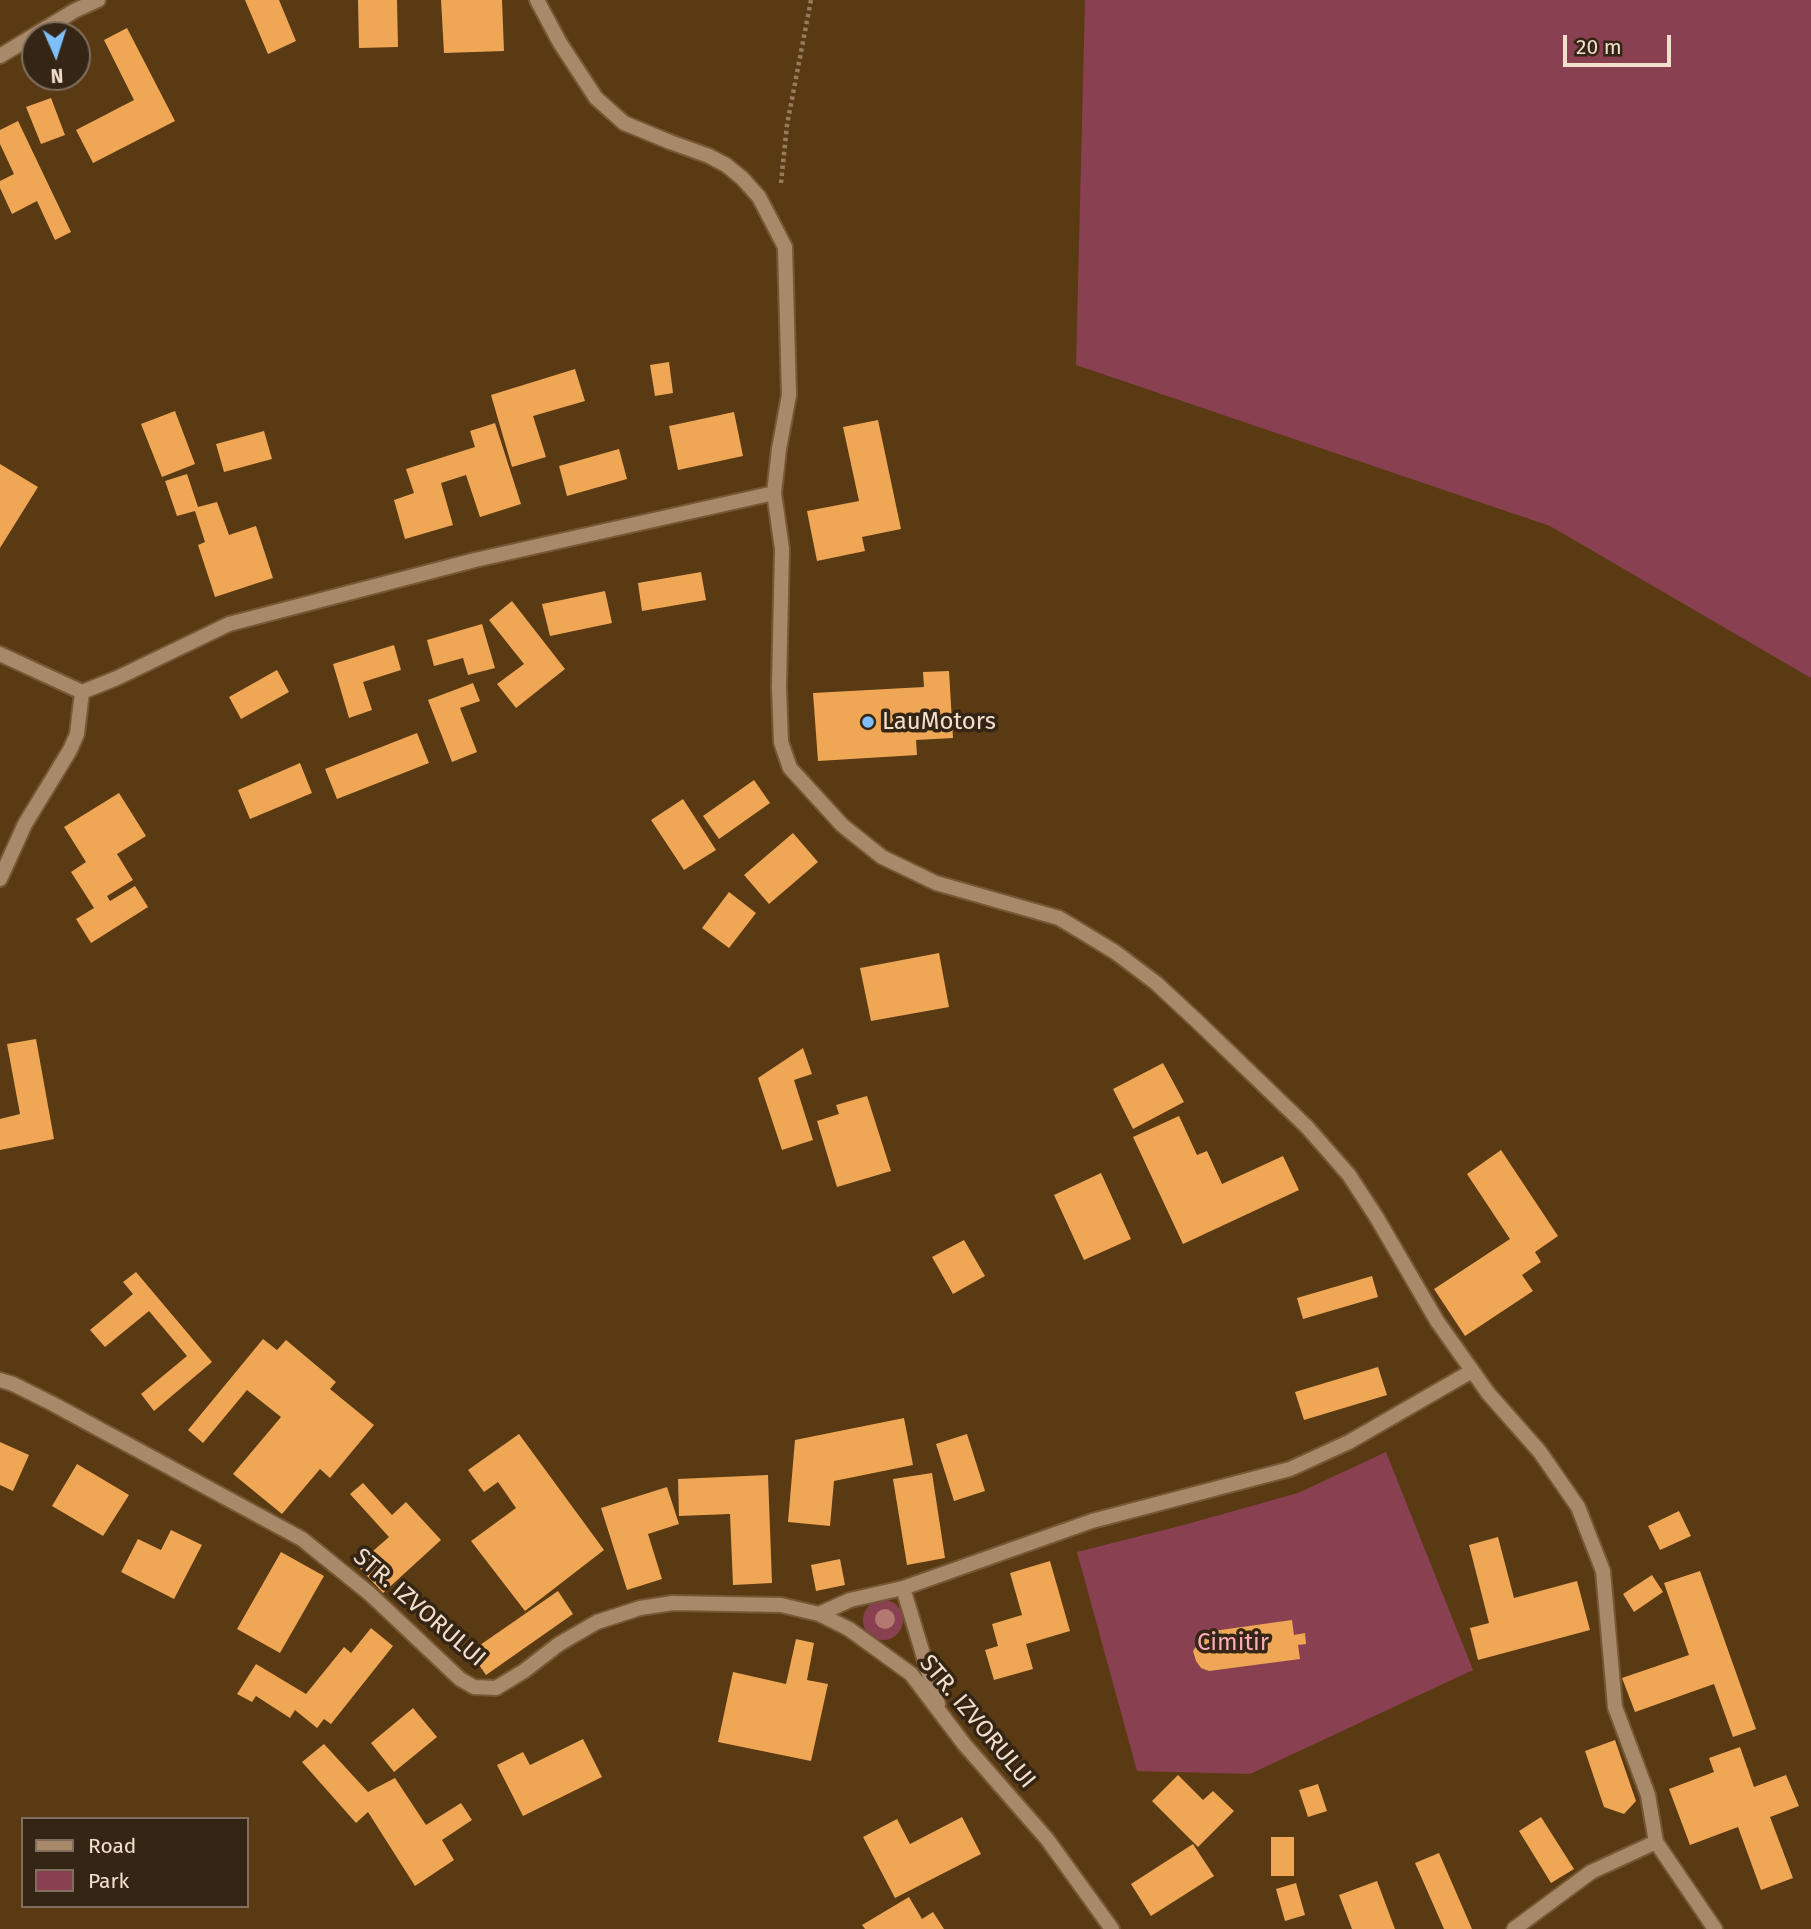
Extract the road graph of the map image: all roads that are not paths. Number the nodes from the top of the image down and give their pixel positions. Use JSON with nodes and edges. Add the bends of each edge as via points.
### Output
{"nodes":[{"id":1,"x":98,"y":0,"type":"edge"},
{"id":2,"x":537,"y":0,"type":"edge"},
{"id":3,"x":0,"y":56,"type":"edge"},
{"id":4,"x":775,"y":493,"type":"junction"},
{"id":5,"x":0,"y":654,"type":"edge"},
{"id":6,"x":82,"y":692,"type":"junction"},
{"id":7,"x":0,"y":879,"type":"edge"},
{"id":8,"x":1472,"y":1371,"type":"junction"},
{"id":9,"x":0,"y":1380,"type":"edge"},
{"id":10,"x":903,"y":1588,"type":"junction"},
{"id":11,"x":820,"y":1614,"type":"junction"},
{"id":12,"x":942,"y":1716,"type":"junction"},
{"id":13,"x":1656,"y":1842,"type":"junction"},
{"id":14,"x":1112,"y":1929,"type":"edge"},
{"id":15,"x":1514,"y":1929,"type":"edge"},
{"id":16,"x":1715,"y":1929,"type":"edge"}],
"edges":[{"from":1,"to":3,"type":"street"},
{"from":2,"to":4,"type":"street","via":[[596,98],[624,123],[709,156],[734,172],[759,197],[785,247],[789,395]]},
{"from":4,"to":6,"type":"street","via":[[475,560],[229,624]]},
{"from":4,"to":8,"type":"street","via":[[782,550],[781,742],[790,768],[842,825],[882,857],[936,883],[1059,918],[1115,951],[1156,983],[1307,1127],[1349,1175]]},
{"from":5,"to":6,"type":"street"},
{"from":6,"to":7,"type":"street","via":[[79,725],[70,750],[25,824]]},
{"from":8,"to":10,"type":"street","via":[[1349,1442],[1290,1469],[1092,1521]]},
{"from":8,"to":13,"type":"street","via":[[1540,1452],[1578,1507],[1592,1539],[1603,1571],[1615,1707],[1648,1795]]},
{"from":9,"to":11,"type":"street","name":"STR. IZVORULUI","via":[[65,1410],[302,1539],[370,1594],[460,1679],[474,1686],[496,1688],[597,1622],[640,1608],[673,1603],[780,1605]]},
{"from":10,"to":11,"type":"street","via":[[850,1600]]},
{"from":10,"to":12,"type":"street"},
{"from":11,"to":12,"type":"street","name":"STR. IZVORULUI","via":[[911,1674]]},
{"from":12,"to":14,"type":"street","name":"STR. IZVORULUI","via":[[1047,1839]]},
{"from":13,"to":15,"type":"street","via":[[1591,1872]]},
{"from":13,"to":16,"type":"street"}]}
